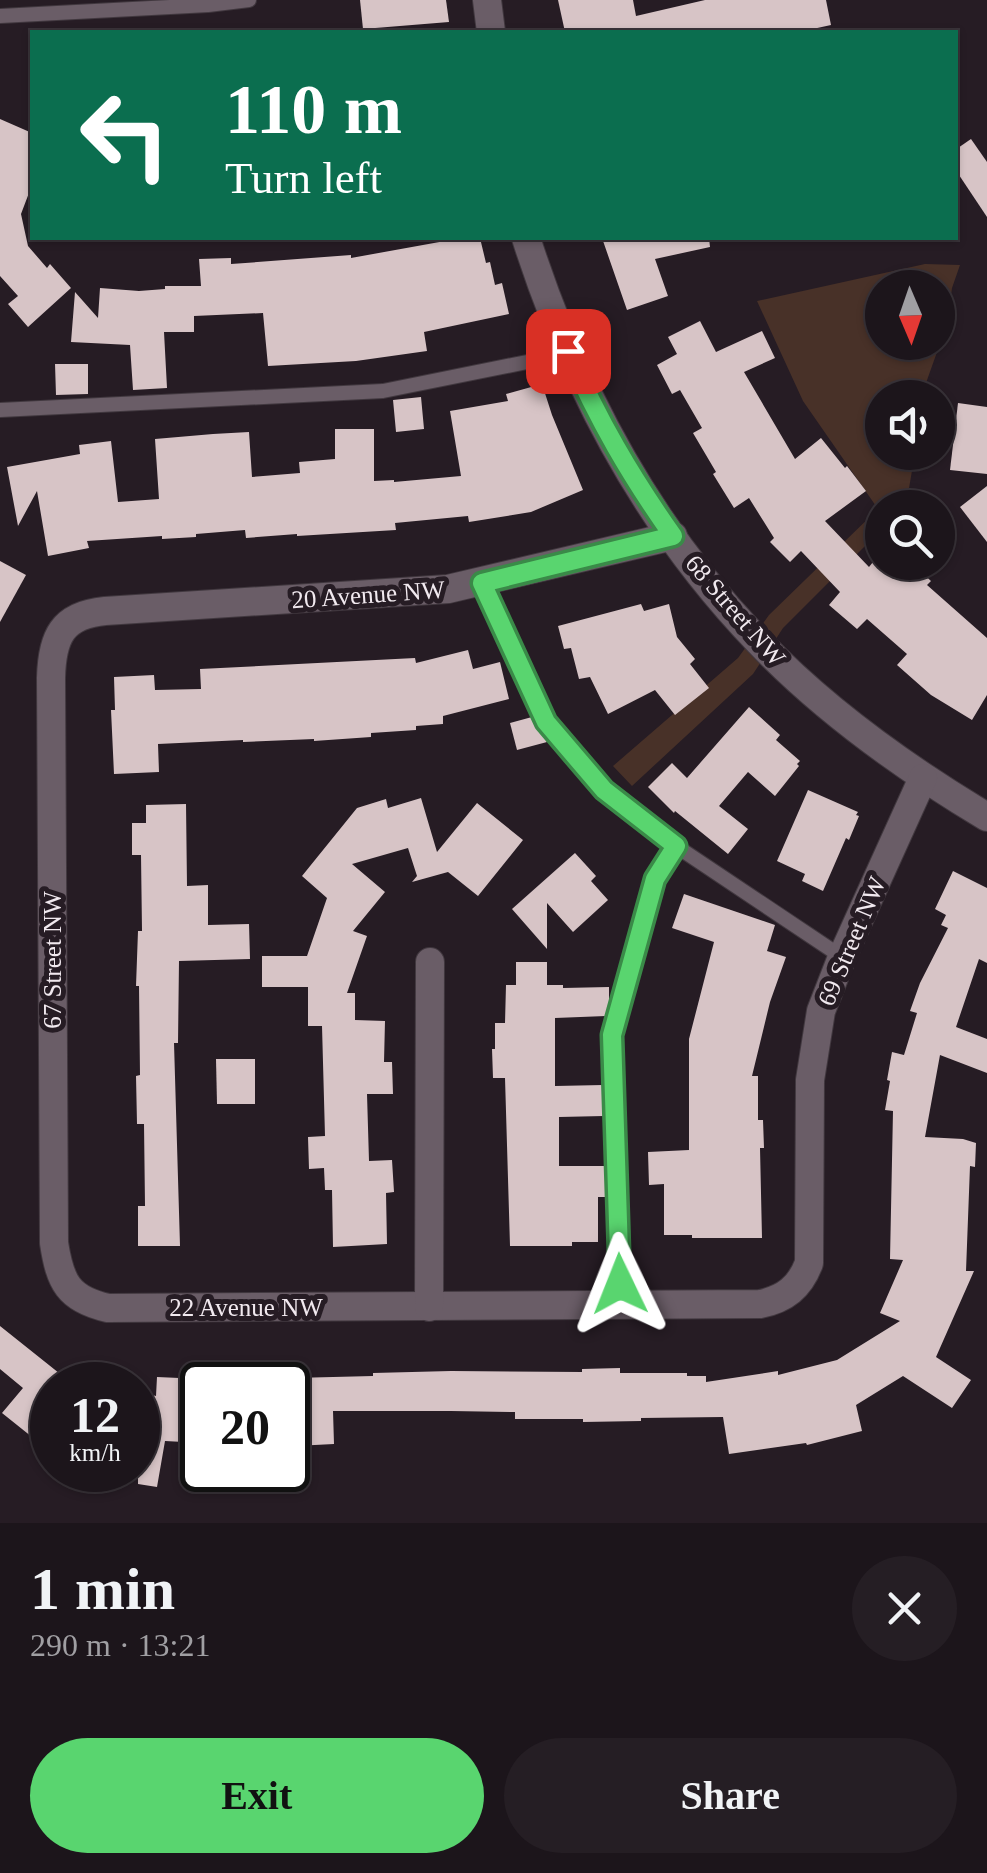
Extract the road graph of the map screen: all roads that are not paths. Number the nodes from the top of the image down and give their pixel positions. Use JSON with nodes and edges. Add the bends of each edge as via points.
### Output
{"nodes":[{"id":1,"x":250,"y":0,"type":"edge"},
{"id":2,"x":488,"y":0,"type":"edge"},
{"id":3,"x":0,"y":16,"type":"edge"},
{"id":4,"x":491,"y":30,"type":"edge"},
{"id":5,"x":527,"y":240,"type":"edge"},
{"id":6,"x":568,"y":351,"type":"junction"},
{"id":7,"x":0,"y":410,"type":"edge"},
{"id":8,"x":673,"y":536,"type":"junction"},
{"id":9,"x":482,"y":583,"type":"junction"},
{"id":10,"x":62,"y":629,"type":"joint"},
{"id":11,"x":923,"y":778,"type":"junction"},
{"id":12,"x":987,"y":817,"type":"edge"},
{"id":13,"x":676,"y":846,"type":"junction"},
{"id":14,"x":842,"y":957,"type":"junction"},
{"id":15,"x":430,"y":962,"type":"dead end"},
{"id":16,"x":796,"y":1288,"type":"joint"},
{"id":17,"x":69,"y":1290,"type":"joint"},
{"id":18,"x":621,"y":1306,"type":"junction"},
{"id":19,"x":428,"y":1307,"type":"junction"}],
"edges":[{"from":1,"to":3,"type":"lane"},
{"from":2,"to":4,"type":"street"},
{"from":5,"to":6,"type":"street","name":"68 Street NW"},
{"from":6,"to":7,"type":"lane","via":[[382,392]]},
{"from":6,"to":8,"type":"street","name":"68 Street NW","via":[[634,481]]},
{"from":8,"to":9,"type":"street","name":"20 Avenue NW"},
{"from":8,"to":11,"type":"street","name":"68 Street NW","via":[[762,646]]},
{"from":9,"to":10,"type":"street","name":"20 Avenue NW","via":[[417,593],[86,613]]},
{"from":9,"to":13,"type":"lane","via":[[546,722],[604,790]]},
{"from":10,"to":17,"type":"street","name":"67 Street NW","via":[[51,678],[54,1224],[57,1264]]},
{"from":11,"to":12,"type":"street","name":"68 Street NW"},
{"from":11,"to":14,"type":"street","name":"69 Street NW"},
{"from":13,"to":14,"type":"lane"},
{"from":13,"to":18,"type":"lane","via":[[655,879],[612,1035]]},
{"from":14,"to":16,"type":"street","name":"69 Street NW","via":[[812,1056],[811,1247]]},
{"from":15,"to":19,"type":"street"},
{"from":16,"to":18,"type":"street","name":"22 Avenue NW","via":[[760,1304]]},
{"from":17,"to":19,"type":"street","name":"22 Avenue NW","via":[[108,1308]]},
{"from":18,"to":19,"type":"street","name":"22 Avenue NW"}]}
